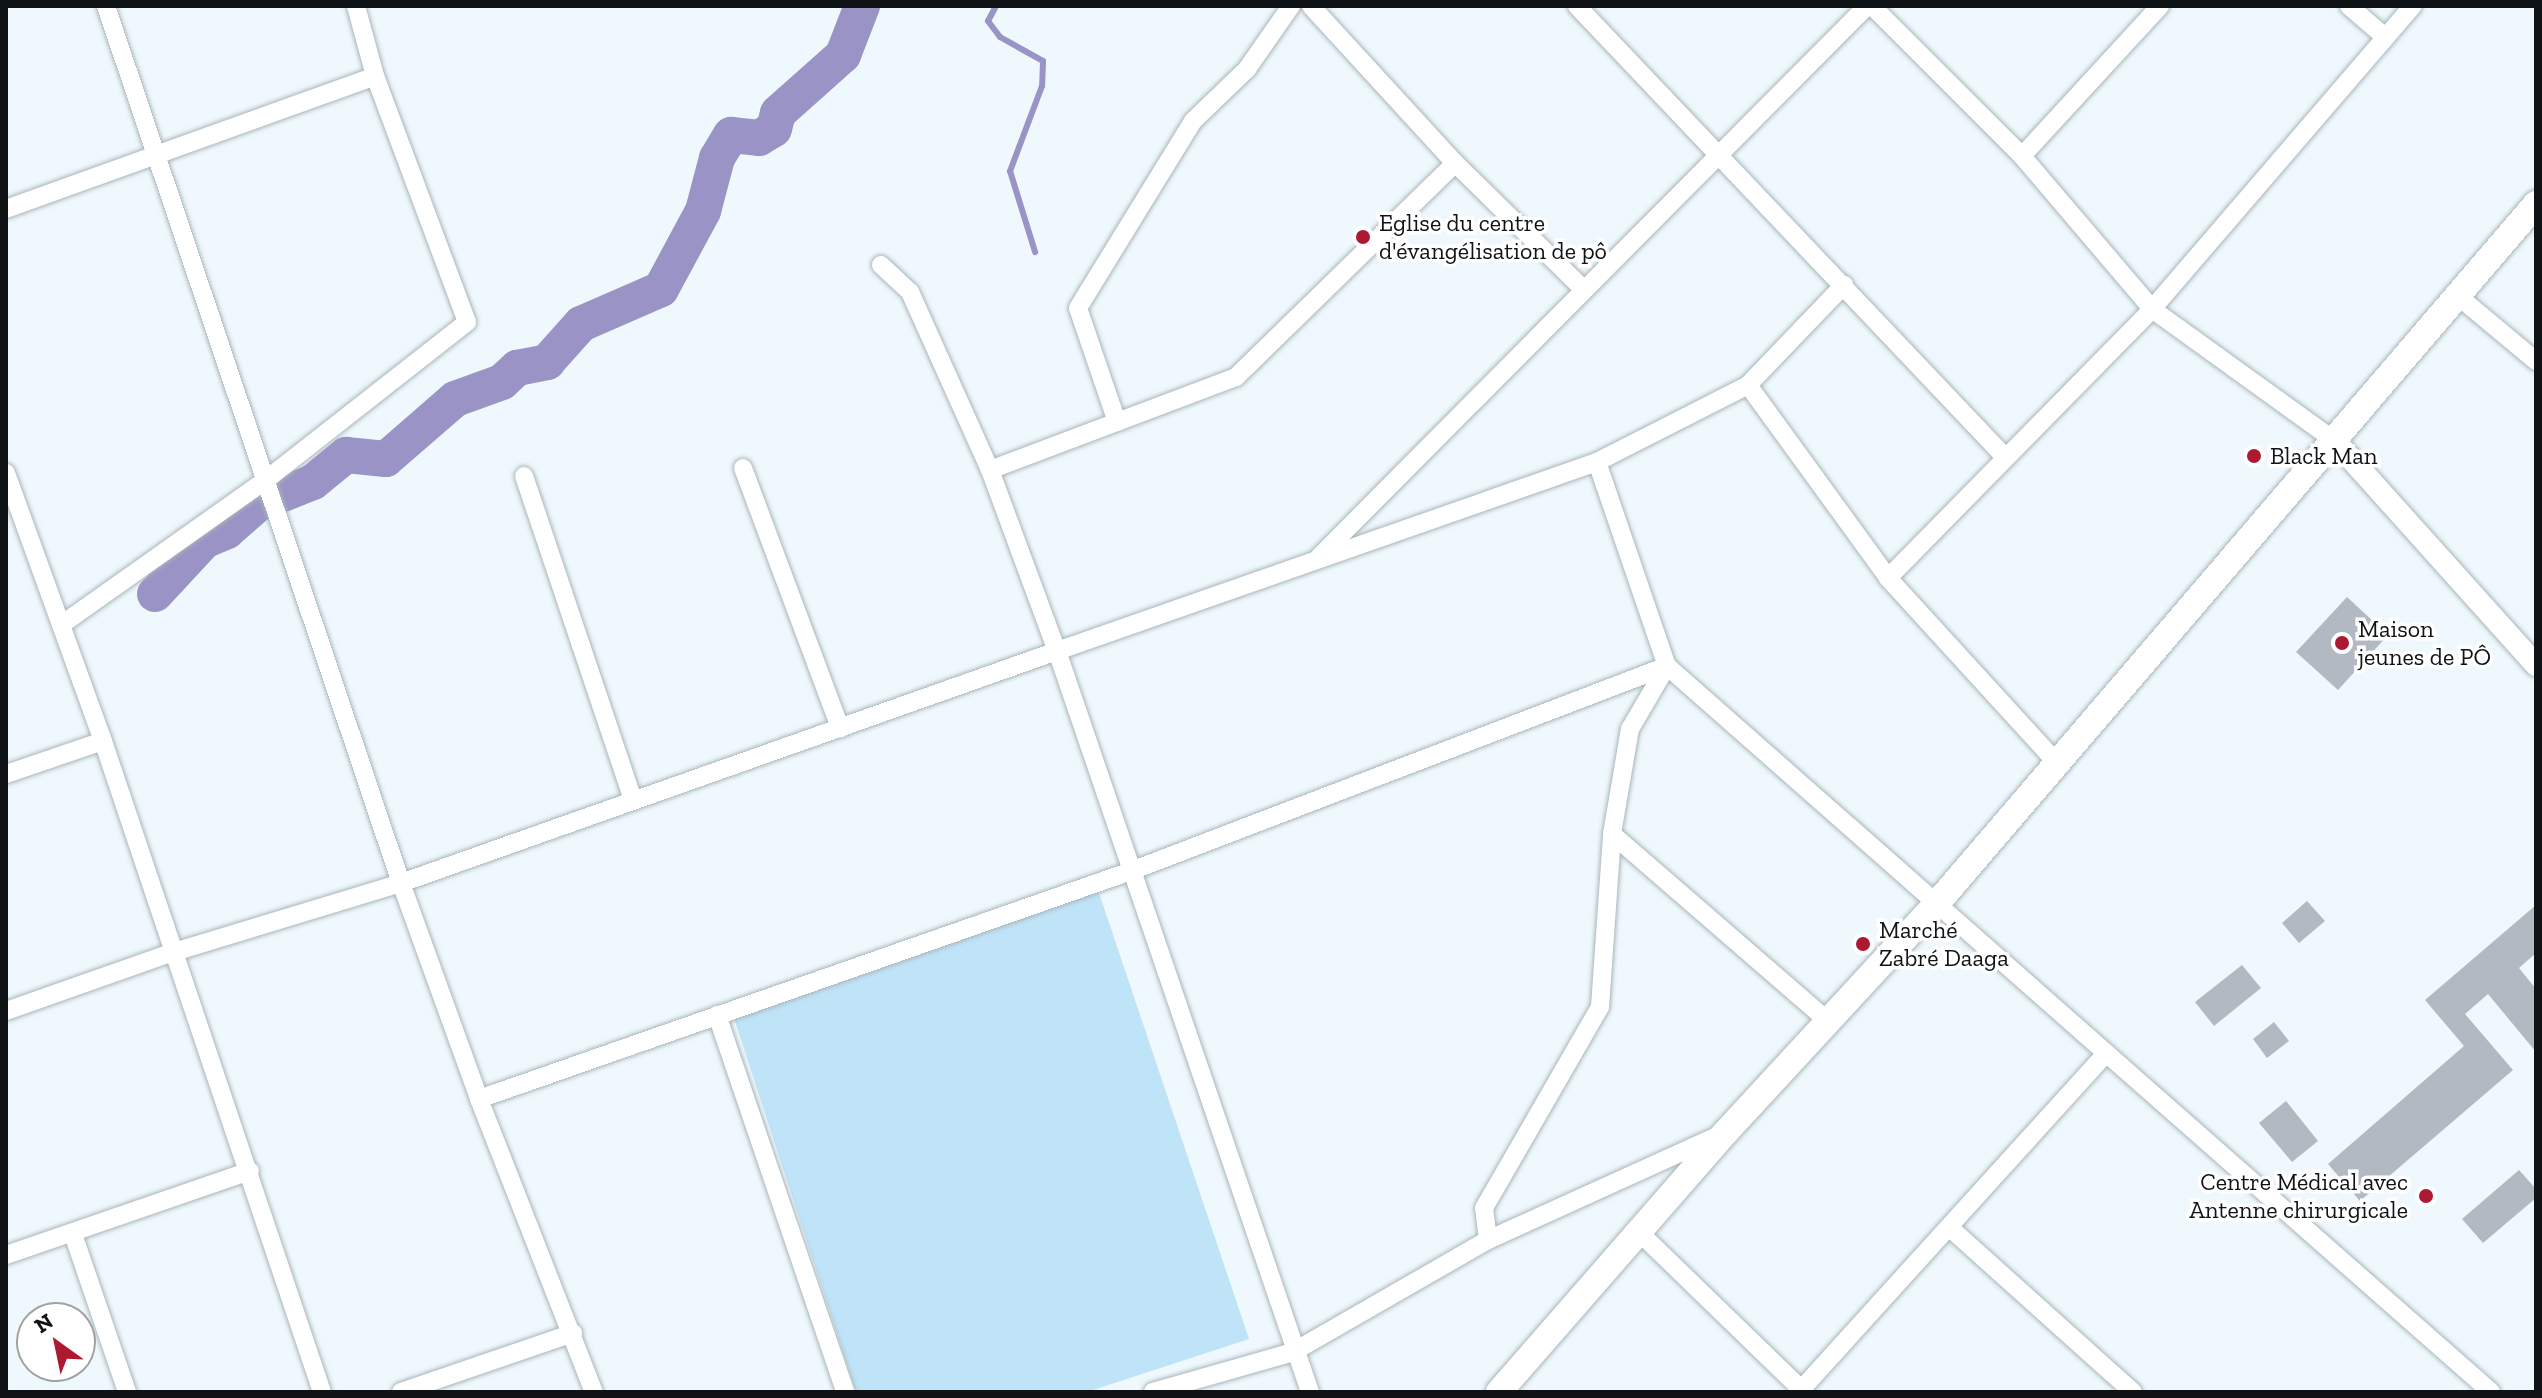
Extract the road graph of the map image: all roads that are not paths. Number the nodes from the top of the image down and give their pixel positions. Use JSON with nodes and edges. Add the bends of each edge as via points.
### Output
{"nodes":[{"id":1,"x":106,"y":6,"type":"edge"},
{"id":2,"x":356,"y":6,"type":"edge"},
{"id":3,"x":1291,"y":6,"type":"edge"},
{"id":4,"x":1311,"y":6,"type":"edge"},
{"id":5,"x":1577,"y":6,"type":"edge"},
{"id":6,"x":1870,"y":6,"type":"edge"},
{"id":7,"x":2160,"y":6,"type":"edge"},
{"id":8,"x":2349,"y":6,"type":"edge"},
{"id":9,"x":2413,"y":6,"type":"edge"},
{"id":10,"x":2385,"y":37,"type":"junction"},
{"id":11,"x":375,"y":76,"type":"junction"},
{"id":12,"x":1721,"y":153,"type":"junction"},
{"id":13,"x":2022,"y":156,"type":"junction"},
{"id":14,"x":156,"y":157,"type":"junction"},
{"id":15,"x":1455,"y":163,"type":"junction"},
{"id":16,"x":2536,"y":204,"type":"edge"},
{"id":17,"x":6,"y":209,"type":"edge"},
{"id":18,"x":881,"y":265,"type":"dead end"},
{"id":19,"x":1844,"y":285,"type":"junction"},
{"id":20,"x":1583,"y":289,"type":"junction"},
{"id":21,"x":2458,"y":296,"type":"junction"},
{"id":22,"x":2152,"y":309,"type":"junction"},
{"id":23,"x":2536,"y":361,"type":"edge"},
{"id":24,"x":1748,"y":385,"type":"junction"},
{"id":25,"x":1117,"y":422,"type":"junction"},
{"id":26,"x":2335,"y":441,"type":"junction"},
{"id":27,"x":2004,"y":456,"type":"junction"},
{"id":28,"x":1597,"y":462,"type":"junction"},
{"id":29,"x":743,"y":468,"type":"dead end"},
{"id":30,"x":990,"y":470,"type":"junction"},
{"id":31,"x":6,"y":473,"type":"edge"},
{"id":32,"x":524,"y":476,"type":"dead end"},
{"id":33,"x":271,"y":492,"type":"junction"},
{"id":34,"x":1314,"y":561,"type":"junction"},
{"id":35,"x":1888,"y":578,"type":"junction"},
{"id":36,"x":61,"y":625,"type":"junction"},
{"id":37,"x":1057,"y":651,"type":"junction"},
{"id":38,"x":2536,"y":665,"type":"edge"},
{"id":39,"x":1667,"y":666,"type":"junction"},
{"id":40,"x":840,"y":728,"type":"junction"},
{"id":41,"x":103,"y":741,"type":"junction"},
{"id":42,"x":2057,"y":763,"type":"junction"},
{"id":43,"x":6,"y":774,"type":"edge"},
{"id":44,"x":633,"y":800,"type":"junction"},
{"id":45,"x":1612,"y":834,"type":"junction"},
{"id":46,"x":1131,"y":871,"type":"junction"},
{"id":47,"x":401,"y":883,"type":"junction"},
{"id":48,"x":1939,"y":901,"type":"junction"},
{"id":49,"x":174,"y":952,"type":"junction"},
{"id":50,"x":6,"y":1011,"type":"edge"},
{"id":51,"x":717,"y":1015,"type":"junction"},
{"id":52,"x":1830,"y":1023,"type":"junction"},
{"id":53,"x":2105,"y":1054,"type":"junction"},
{"id":54,"x":479,"y":1099,"type":"junction"},
{"id":55,"x":1726,"y":1132,"type":"junction"},
{"id":56,"x":250,"y":1171,"type":"junction"},
{"id":57,"x":1949,"y":1227,"type":"junction"},
{"id":58,"x":1640,"y":1233,"type":"junction"},
{"id":59,"x":73,"y":1234,"type":"junction"},
{"id":60,"x":1488,"y":1240,"type":"junction"},
{"id":61,"x":6,"y":1255,"type":"edge"},
{"id":62,"x":573,"y":1333,"type":"junction"},
{"id":63,"x":1293,"y":1352,"type":"junction"},
{"id":64,"x":1801,"y":1391,"type":"edge"},
{"id":65,"x":127,"y":1392,"type":"edge"},
{"id":66,"x":322,"y":1392,"type":"edge"},
{"id":67,"x":401,"y":1392,"type":"edge"},
{"id":68,"x":594,"y":1392,"type":"edge"},
{"id":69,"x":845,"y":1392,"type":"edge"},
{"id":70,"x":1153,"y":1392,"type":"edge"},
{"id":71,"x":1310,"y":1392,"type":"edge"},
{"id":72,"x":1499,"y":1392,"type":"edge"},
{"id":73,"x":2133,"y":1392,"type":"edge"},
{"id":74,"x":2491,"y":1392,"type":"edge"}],
"edges":[{"from":1,"to":14,"type":"street"},
{"from":2,"to":11,"type":"street"},
{"from":3,"to":25,"type":"street","via":[[1247,69],[1193,121],[1078,308]]},
{"from":4,"to":15,"type":"street"},
{"from":5,"to":12,"type":"street"},
{"from":6,"to":12,"type":"street"},
{"from":6,"to":13,"type":"street"},
{"from":7,"to":13,"type":"street"},
{"from":8,"to":10,"type":"street"},
{"from":9,"to":10,"type":"street"},
{"from":10,"to":22,"type":"street"},
{"from":11,"to":14,"type":"street"},
{"from":11,"to":33,"type":"street","via":[[467,322]]},
{"from":12,"to":19,"type":"street"},
{"from":12,"to":20,"type":"street"},
{"from":13,"to":22,"type":"street"},
{"from":14,"to":17,"type":"street"},
{"from":14,"to":33,"type":"street"},
{"from":15,"to":20,"type":"street"},
{"from":15,"to":25,"type":"street","via":[[1236,377]]},
{"from":16,"to":21,"type":"main road"},
{"from":18,"to":30,"type":"street","via":[[910,292]]},
{"from":19,"to":24,"type":"street"},
{"from":19,"to":27,"type":"street"},
{"from":20,"to":34,"type":"street"},
{"from":21,"to":23,"type":"street"},
{"from":21,"to":26,"type":"main road"},
{"from":22,"to":26,"type":"street"},
{"from":22,"to":27,"type":"street"},
{"from":24,"to":28,"type":"street"},
{"from":24,"to":35,"type":"street"},
{"from":25,"to":30,"type":"street"},
{"from":26,"to":38,"type":"street"},
{"from":26,"to":42,"type":"main road"},
{"from":27,"to":35,"type":"street"},
{"from":28,"to":34,"type":"street"},
{"from":28,"to":39,"type":"street"},
{"from":29,"to":40,"type":"street"},
{"from":30,"to":37,"type":"street"},
{"from":31,"to":36,"type":"street"},
{"from":32,"to":44,"type":"street"},
{"from":33,"to":36,"type":"street"},
{"from":33,"to":47,"type":"street"},
{"from":34,"to":37,"type":"street"},
{"from":35,"to":42,"type":"street"},
{"from":36,"to":41,"type":"street"},
{"from":37,"to":40,"type":"street"},
{"from":37,"to":46,"type":"street"},
{"from":39,"to":45,"type":"street","via":[[1630,729]]},
{"from":39,"to":46,"type":"street"},
{"from":39,"to":48,"type":"street"},
{"from":40,"to":44,"type":"street"},
{"from":41,"to":43,"type":"street"},
{"from":41,"to":49,"type":"street"},
{"from":42,"to":48,"type":"main road"},
{"from":44,"to":47,"type":"street"},
{"from":45,"to":52,"type":"street"},
{"from":45,"to":60,"type":"street","via":[[1600,1007],[1484,1208]]},
{"from":46,"to":51,"type":"street"},
{"from":46,"to":63,"type":"street"},
{"from":47,"to":49,"type":"street"},
{"from":47,"to":54,"type":"street"},
{"from":48,"to":52,"type":"main road"},
{"from":48,"to":53,"type":"street"},
{"from":49,"to":50,"type":"street"},
{"from":49,"to":56,"type":"street"},
{"from":51,"to":54,"type":"street"},
{"from":51,"to":69,"type":"street"},
{"from":52,"to":55,"type":"main road"},
{"from":53,"to":57,"type":"street"},
{"from":53,"to":74,"type":"street"},
{"from":54,"to":62,"type":"street"},
{"from":55,"to":58,"type":"main road"},
{"from":55,"to":60,"type":"street"},
{"from":56,"to":59,"type":"street"},
{"from":56,"to":66,"type":"street"},
{"from":57,"to":64,"type":"street"},
{"from":57,"to":73,"type":"street"},
{"from":58,"to":64,"type":"street"},
{"from":58,"to":72,"type":"main road"},
{"from":59,"to":61,"type":"street"},
{"from":59,"to":65,"type":"street"},
{"from":60,"to":63,"type":"street"},
{"from":62,"to":67,"type":"street"},
{"from":62,"to":68,"type":"street"},
{"from":63,"to":70,"type":"street"},
{"from":63,"to":71,"type":"street"}]}
